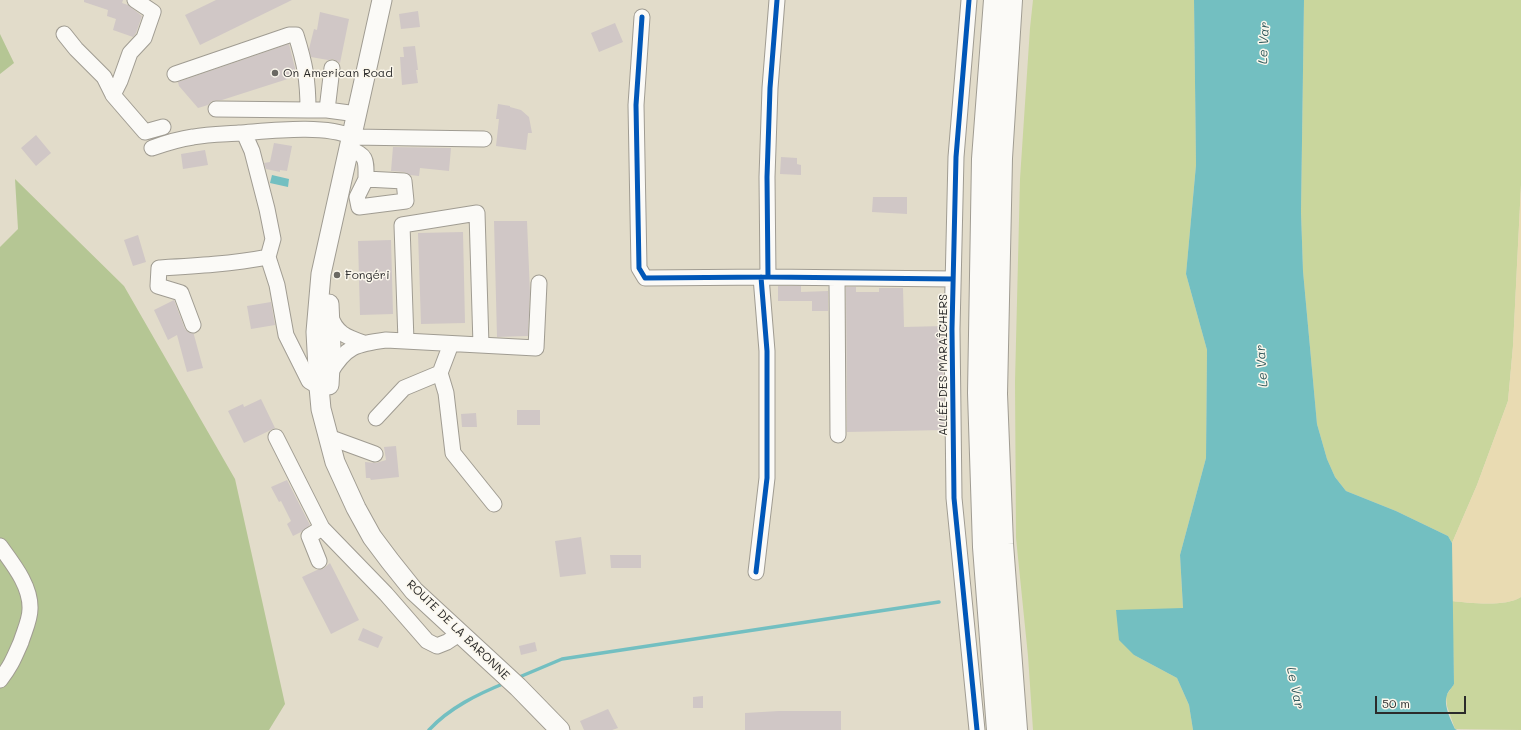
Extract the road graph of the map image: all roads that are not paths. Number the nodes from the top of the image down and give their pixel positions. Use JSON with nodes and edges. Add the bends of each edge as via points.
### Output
{"nodes":[{"id":1,"x":135,"y":0,"type":"edge"},
{"id":2,"x":382,"y":0,"type":"edge"},
{"id":3,"x":777,"y":0,"type":"edge"},
{"id":4,"x":969,"y":0,"type":"edge"},
{"id":5,"x":995,"y":0,"type":"edge"},
{"id":6,"x":1012,"y":0,"type":"edge"},
{"id":7,"x":642,"y":18,"type":"dead end"},
{"id":8,"x":64,"y":34,"type":"dead end"},
{"id":9,"x":332,"y":68,"type":"dead end"},
{"id":10,"x":175,"y":74,"type":"dead end"},
{"id":11,"x":113,"y":95,"type":"junction"},
{"id":12,"x":216,"y":110,"type":"dead end"},
{"id":13,"x":308,"y":110,"type":"junction"},
{"id":14,"x":327,"y":110,"type":"junction"},
{"id":15,"x":356,"y":114,"type":"junction"},
{"id":16,"x":162,"y":127,"type":"dead end"},
{"id":17,"x":244,"y":133,"type":"junction"},
{"id":18,"x":484,"y":139,"type":"dead end"},
{"id":19,"x":350,"y":143,"type":"junction"},
{"id":20,"x":152,"y":148,"type":"dead end"},
{"id":21,"x":366,"y":179,"type":"dead end"},
{"id":22,"x":329,"y":239,"type":"junction"},
{"id":23,"x":268,"y":257,"type":"junction"},
{"id":24,"x":765,"y":277,"type":"junction"},
{"id":25,"x":838,"y":278,"type":"junction"},
{"id":26,"x":953,"y":279,"type":"junction"},
{"id":27,"x":539,"y":283,"type":"dead end"},
{"id":28,"x":329,"y":313,"type":"junction"},
{"id":29,"x":193,"y":325,"type":"dead end"},
{"id":30,"x":316,"y":332,"type":"junction"},
{"id":31,"x":406,"y":341,"type":"junction"},
{"id":32,"x":451,"y":344,"type":"junction"},
{"id":33,"x":481,"y":345,"type":"junction"},
{"id":34,"x":357,"y":346,"type":"junction"},
{"id":35,"x":331,"y":348,"type":"junction"},
{"id":36,"x":440,"y":373,"type":"junction"},
{"id":37,"x":324,"y":380,"type":"junction"},
{"id":38,"x":376,"y":418,"type":"dead end"},
{"id":39,"x":838,"y":436,"type":"dead end"},
{"id":40,"x":276,"y":437,"type":"dead end"},
{"id":41,"x":329,"y":438,"type":"junction"},
{"id":42,"x":375,"y":454,"type":"dead end"},
{"id":43,"x":494,"y":504,"type":"dead end"},
{"id":44,"x":322,"y":528,"type":"junction"},
{"id":45,"x":0,"y":546,"type":"edge"},
{"id":46,"x":319,"y":561,"type":"dead end"},
{"id":47,"x":756,"y":572,"type":"dead end"},
{"id":48,"x":460,"y":634,"type":"junction"},
{"id":49,"x":0,"y":680,"type":"edge"},
{"id":50,"x":560,"y":730,"type":"edge"},
{"id":51,"x":977,"y":730,"type":"edge"},
{"id":52,"x":998,"y":730,"type":"edge"},
{"id":53,"x":1016,"y":730,"type":"edge"}],
"edges":[{"from":1,"to":11,"type":"street","via":[[153,12],[144,38],[130,53]]},
{"from":2,"to":15,"type":"main road","name":"ROUTE DE LA BARONNE"},
{"from":3,"to":24,"type":"street","via":[[770,88]]},
{"from":4,"to":26,"type":"street","name":"ALLÉE DES MARAÎCHERS","via":[[956,158]]},
{"from":5,"to":52,"type":"highway","via":[[983,159],[979,393],[984,547]]},
{"from":6,"to":53,"type":"highway","via":[[1000,158],[996,394],[1002,544]]},
{"from":7,"to":24,"type":"street","via":[[636,105],[639,268],[645,278]]},
{"from":8,"to":11,"type":"street","via":[[104,77]]},
{"from":9,"to":14,"type":"street"},
{"from":10,"to":13,"type":"street","via":[[289,35],[296,35],[305,61]]},
{"from":11,"to":16,"type":"street","via":[[145,132]]},
{"from":12,"to":13,"type":"street"},
{"from":13,"to":14,"type":"street"},
{"from":14,"to":15,"type":"street"},
{"from":15,"to":19,"type":"main road","name":"ROUTE DE LA BARONNE"},
{"from":17,"to":19,"type":"street","via":[[324,130],[342,132]]},
{"from":17,"to":20,"type":"street","via":[[195,136]]},
{"from":17,"to":23,"type":"street","via":[[252,151],[273,239]]},
{"from":18,"to":19,"type":"street"},
{"from":19,"to":21,"type":"street","via":[[366,160]]},
{"from":19,"to":22,"type":"main road","name":"ROUTE DE LA BARONNE"},
{"from":22,"to":28,"type":"main road","name":"ROUTE DE LA BARONNE"},
{"from":22,"to":30,"type":"main road","name":"ROUTE DE LA BARONNE","via":[[321,274]]},
{"from":23,"to":29,"type":"street","via":[[202,266],[158,268],[158,286],[181,294]]},
{"from":23,"to":37,"type":"street","via":[[286,335],[309,381]]},
{"from":24,"to":25,"type":"street"},
{"from":24,"to":47,"type":"street","via":[[767,478]]},
{"from":25,"to":26,"type":"street"},
{"from":25,"to":39,"type":"street"},
{"from":26,"to":51,"type":"street","name":"ALLÉE DES MARAÎCHERS","via":[[954,498]]},
{"from":27,"to":33,"type":"street","via":[[536,348]]},
{"from":28,"to":34,"type":"street","via":[[333,326]]},
{"from":28,"to":35,"type":"main road","name":"ROUTE DE LA BARONNE"},
{"from":30,"to":35,"type":"street"},
{"from":30,"to":37,"type":"main road","name":"ROUTE DE LA BARONNE"},
{"from":31,"to":32,"type":"street"},
{"from":31,"to":33,"type":"street","via":[[402,225],[477,213]]},
{"from":31,"to":34,"type":"street","via":[[386,340]]},
{"from":32,"to":33,"type":"street"},
{"from":32,"to":36,"type":"street"},
{"from":34,"to":35,"type":"street","via":[[337,350]]},
{"from":34,"to":37,"type":"street","via":[[341,356]]},
{"from":35,"to":37,"type":"main road","name":"ROUTE DE LA BARONNE"},
{"from":36,"to":38,"type":"street","via":[[404,388]]},
{"from":36,"to":43,"type":"street","via":[[446,393],[454,453]]},
{"from":37,"to":41,"type":"main road","name":"ROUTE DE LA BARONNE"},
{"from":40,"to":44,"type":"street"},
{"from":41,"to":42,"type":"street"},
{"from":41,"to":48,"type":"main road","name":"ROUTE DE LA BARONNE","via":[[347,488],[372,537],[414,591]]},
{"from":44,"to":46,"type":"street","via":[[309,536]]},
{"from":44,"to":48,"type":"street","via":[[386,594],[426,641],[437,646]]},
{"from":45,"to":49,"type":"street","via":[[15,567],[27,591],[30,610],[25,631],[10,667]]},
{"from":48,"to":50,"type":"main road","name":"ROUTE DE LA BARONNE"}]}
